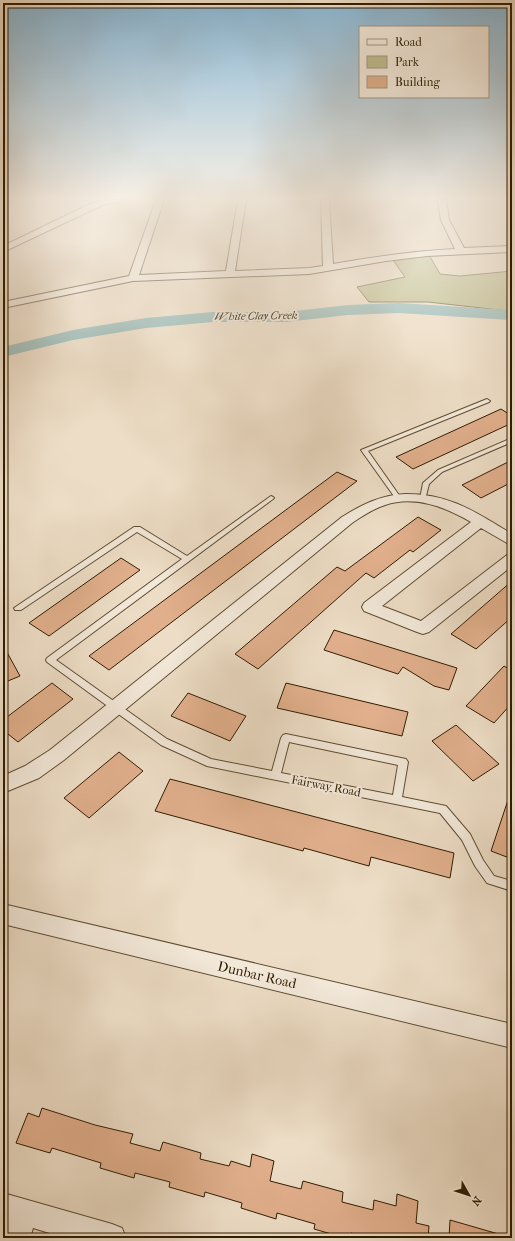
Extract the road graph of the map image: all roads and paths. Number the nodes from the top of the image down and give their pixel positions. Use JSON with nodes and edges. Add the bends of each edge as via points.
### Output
{"nodes":[{"id":1,"x":140,"y":258,"type":"edge"},
{"id":2,"x":233,"y":258,"type":"edge"},
{"id":3,"x":327,"y":258,"type":"edge"},
{"id":4,"x":387,"y":258,"type":"edge"},
{"id":5,"x":328,"y":268,"type":"junction"},
{"id":6,"x":230,"y":275,"type":"junction"},
{"id":7,"x":133,"y":278,"type":"junction"},
{"id":8,"x":3,"y":305,"type":"edge"},
{"id":9,"x":487,"y":401,"type":"dead end"},
{"id":10,"x":512,"y":440,"type":"edge"},
{"id":11,"x":271,"y":498,"type":"dead end"},
{"id":12,"x":398,"y":498,"type":"junction"},
{"id":13,"x":423,"y":499,"type":"junction"},
{"id":14,"x":480,"y":522,"type":"junction"},
{"id":15,"x":512,"y":540,"type":"edge"},
{"id":16,"x":512,"y":558,"type":"edge"},
{"id":17,"x":187,"y":559,"type":"junction"},
{"id":18,"x":18,"y":608,"type":"dead end"},
{"id":19,"x":116,"y":708,"type":"junction"},
{"id":20,"x":275,"y":776,"type":"junction"},
{"id":21,"x":3,"y":785,"type":"edge"},
{"id":22,"x":397,"y":800,"type":"junction"},
{"id":23,"x":512,"y":886,"type":"edge"},
{"id":24,"x":3,"y":914,"type":"edge"},
{"id":25,"x":512,"y":1036,"type":"edge"},
{"id":26,"x":14,"y":1209,"type":"edge"},
{"id":27,"x":16,"y":1238,"type":"edge"},
{"id":28,"x":112,"y":1238,"type":"edge"}],
"edges":[{"from":1,"to":7,"type":"street"},
{"from":2,"to":6,"type":"street"},
{"from":3,"to":5,"type":"street"},
{"from":4,"to":5,"type":"street"},
{"from":5,"to":6,"type":"street"},
{"from":6,"to":7,"type":"street"},
{"from":7,"to":8,"type":"street"},
{"from":9,"to":12,"type":"lane","via":[[364,450]]},
{"from":10,"to":13,"type":"lane","via":[[440,471],[426,482]]},
{"from":11,"to":17,"type":"lane"},
{"from":12,"to":13,"type":"street"},
{"from":12,"to":19,"type":"street","via":[[365,508],[347,520]]},
{"from":13,"to":14,"type":"street","via":[[447,504]]},
{"from":14,"to":15,"type":"street"},
{"from":14,"to":16,"type":"street","via":[[370,607],[423,628]]},
{"from":17,"to":18,"type":"lane","via":[[137,529]]},
{"from":17,"to":19,"type":"lane","name":"Fairway Road","via":[[50,660]]},
{"from":19,"to":20,"type":"lane","name":"Fairway Road","via":[[164,742],[210,763]]},
{"from":19,"to":21,"type":"street","via":[[57,756],[32,772]]},
{"from":20,"to":22,"type":"lane","name":"Fairway Road"},
{"from":20,"to":22,"type":"lane","via":[[286,738],[403,762]]},
{"from":22,"to":23,"type":"lane","name":"Fairway Road","via":[[443,809],[466,837],[491,880]]},
{"from":24,"to":25,"type":"street","name":"Dunbar Road"},
{"from":26,"to":27,"type":"street"},
{"from":26,"to":28,"type":"street"}]}
